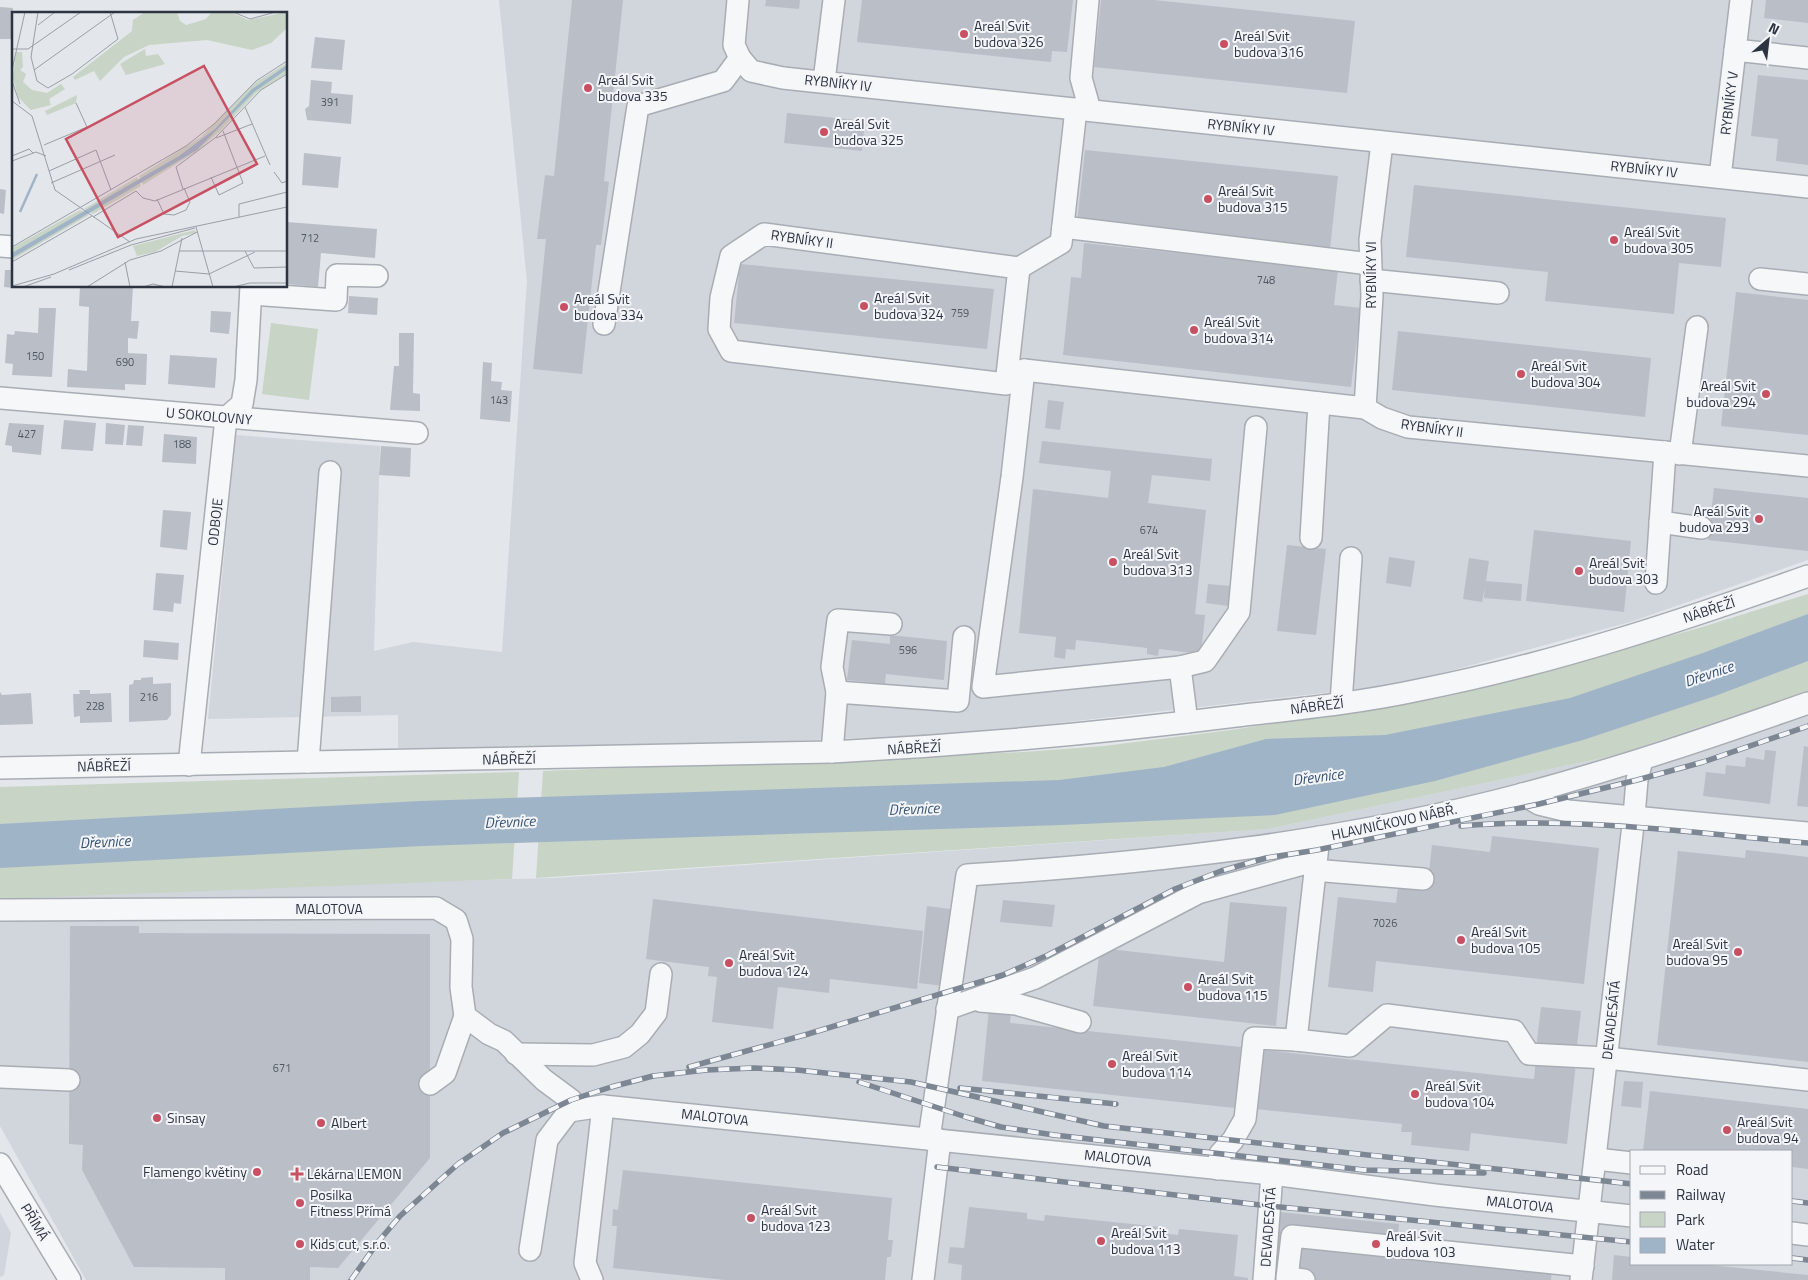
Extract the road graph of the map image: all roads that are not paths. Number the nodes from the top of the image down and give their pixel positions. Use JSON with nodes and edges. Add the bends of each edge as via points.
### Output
{"nodes":[{"id":1,"x":738,"y":0,"type":"edge"},
{"id":2,"x":834,"y":0,"type":"edge"},
{"id":3,"x":1088,"y":0,"type":"edge"},
{"id":4,"x":1741,"y":0,"type":"edge"},
{"id":5,"x":1735,"y":50,"type":"junction"},
{"id":6,"x":740,"y":58,"type":"junction"},
{"id":7,"x":1808,"y":58,"type":"edge"},
{"id":8,"x":824,"y":81,"type":"junction"},
{"id":9,"x":1083,"y":110,"type":"junction"},
{"id":10,"x":1382,"y":143,"type":"junction"},
{"id":11,"x":1720,"y":177,"type":"junction"},
{"id":12,"x":1808,"y":187,"type":"edge"},
{"id":13,"x":1063,"y":227,"type":"junction"},
{"id":14,"x":1019,"y":268,"type":"junction"},
{"id":15,"x":1371,"y":272,"type":"junction"},
{"id":16,"x":377,"y":276,"type":"dead end"},
{"id":17,"x":1760,"y":278,"type":"dead end"},
{"id":18,"x":1808,"y":284,"type":"edge"},
{"id":19,"x":251,"y":290,"type":"edge"},
{"id":20,"x":1498,"y":293,"type":"dead end"},
{"id":21,"x":604,"y":324,"type":"dead end"},
{"id":22,"x":1697,"y":327,"type":"dead end"},
{"id":23,"x":1024,"y":370,"type":"junction"},
{"id":24,"x":1006,"y":384,"type":"junction"},
{"id":25,"x":0,"y":398,"type":"edge"},
{"id":26,"x":1319,"y":403,"type":"junction"},
{"id":27,"x":1365,"y":408,"type":"junction"},
{"id":28,"x":226,"y":418,"type":"junction"},
{"id":29,"x":1256,"y":427,"type":"dead end"},
{"id":30,"x":417,"y":433,"type":"dead end"},
{"id":31,"x":1673,"y":453,"type":"junction"},
{"id":32,"x":1808,"y":466,"type":"edge"},
{"id":33,"x":330,"y":472,"type":"dead end"},
{"id":34,"x":1660,"y":522,"type":"junction"},
{"id":35,"x":1702,"y":528,"type":"dead end"},
{"id":36,"x":1311,"y":538,"type":"dead end"},
{"id":37,"x":1351,"y":558,"type":"dead end"},
{"id":38,"x":1808,"y":576,"type":"edge"},
{"id":39,"x":1656,"y":583,"type":"dead end"},
{"id":40,"x":891,"y":624,"type":"dead end"},
{"id":41,"x":964,"y":637,"type":"dead end"},
{"id":42,"x":1180,"y":667,"type":"junction"},
{"id":43,"x":837,"y":692,"type":"junction"},
{"id":44,"x":1341,"y":703,"type":"junction"},
{"id":45,"x":1808,"y":704,"type":"edge"},
{"id":46,"x":1187,"y":722,"type":"junction"},
{"id":47,"x":832,"y":752,"type":"junction"},
{"id":48,"x":1642,"y":760,"type":"junction"},
{"id":49,"x":308,"y":762,"type":"junction"},
{"id":50,"x":189,"y":765,"type":"junction"},
{"id":51,"x":0,"y":768,"type":"edge"},
{"id":52,"x":1522,"y":794,"type":"junction"},
{"id":53,"x":1634,"y":816,"type":"junction"},
{"id":54,"x":1808,"y":834,"type":"edge"},
{"id":55,"x":1319,"y":837,"type":"junction"},
{"id":56,"x":1314,"y":865,"type":"junction"},
{"id":57,"x":1423,"y":879,"type":"dead end"},
{"id":58,"x":0,"y":910,"type":"edge"},
{"id":59,"x":661,"y":974,"type":"dead end"},
{"id":60,"x":972,"y":1000,"type":"junction"},
{"id":61,"x":946,"y":1009,"type":"junction"},
{"id":62,"x":465,"y":1016,"type":"junction"},
{"id":63,"x":1080,"y":1022,"type":"dead end"},
{"id":64,"x":1296,"y":1040,"type":"junction"},
{"id":65,"x":516,"y":1054,"type":"junction"},
{"id":66,"x":1607,"y":1058,"type":"junction"},
{"id":67,"x":0,"y":1077,"type":"edge"},
{"id":68,"x":69,"y":1080,"type":"dead end"},
{"id":69,"x":1808,"y":1080,"type":"edge"},
{"id":70,"x":430,"y":1084,"type":"dead end"},
{"id":71,"x":603,"y":1106,"type":"junction"},
{"id":72,"x":569,"y":1111,"type":"junction"},
{"id":73,"x":934,"y":1139,"type":"junction"},
{"id":74,"x":1596,"y":1159,"type":"junction"},
{"id":75,"x":1630,"y":1163,"type":"edge"},
{"id":76,"x":0,"y":1164,"type":"edge"},
{"id":77,"x":1218,"y":1169,"type":"junction"},
{"id":78,"x":1272,"y":1174,"type":"junction"},
{"id":79,"x":1590,"y":1211,"type":"junction"},
{"id":80,"x":1630,"y":1216,"type":"edge"},
{"id":81,"x":1793,"y":1233,"type":"edge"},
{"id":82,"x":1808,"y":1235,"type":"edge"},
{"id":83,"x":530,"y":1250,"type":"dead end"},
{"id":84,"x":1582,"y":1273,"type":"edge"},
{"id":85,"x":70,"y":1280,"type":"edge"},
{"id":86,"x":592,"y":1280,"type":"edge"},
{"id":87,"x":923,"y":1280,"type":"edge"},
{"id":88,"x":1264,"y":1280,"type":"edge"},
{"id":89,"x":1304,"y":1280,"type":"edge"}],
"edges":[{"from":1,"to":6,"type":"street","via":[[734,45]]},
{"from":2,"to":8,"type":"street"},
{"from":3,"to":9,"type":"street","via":[[1081,78]]},
{"from":4,"to":5,"type":"street","name":"RYBNÍKY V"},
{"from":5,"to":7,"type":"street"},
{"from":5,"to":11,"type":"street","name":"RYBNÍKY V"},
{"from":6,"to":8,"type":"street","name":"RYBNÍKY IV","via":[[750,71],[783,78]]},
{"from":6,"to":21,"type":"street","via":[[724,81],[638,106]]},
{"from":8,"to":9,"type":"street","name":"RYBNÍKY IV"},
{"from":9,"to":10,"type":"street","name":"RYBNÍKY IV"},
{"from":9,"to":13,"type":"street"},
{"from":10,"to":11,"type":"street","name":"RYBNÍKY IV"},
{"from":10,"to":15,"type":"street","name":"RYBNÍKY VI","via":[[1370,240]]},
{"from":11,"to":12,"type":"street","name":"RYBNÍKY IV"},
{"from":13,"to":14,"type":"street","via":[[1061,243]]},
{"from":13,"to":15,"type":"street"},
{"from":14,"to":24,"type":"street"},
{"from":14,"to":24,"type":"street","name":"RYBNÍKY II","via":[[764,234],[731,256],[721,298],[719,329],[731,351]]},
{"from":15,"to":20,"type":"street"},
{"from":15,"to":27,"type":"street","name":"RYBNÍKY VI"},
{"from":16,"to":19,"type":"street","via":[[337,275],[336,300]]},
{"from":17,"to":18,"type":"street"},
{"from":19,"to":28,"type":"street","via":[[242,404]]},
{"from":22,"to":31,"type":"street"},
{"from":23,"to":24,"type":"street"},
{"from":23,"to":26,"type":"street","name":"RYBNÍKY II"},
{"from":23,"to":42,"type":"street","via":[[983,687]]},
{"from":25,"to":28,"type":"street","name":"U SOKOLOVNY"},
{"from":26,"to":27,"type":"street","name":"RYBNÍKY II"},
{"from":26,"to":36,"type":"street"},
{"from":27,"to":31,"type":"street","name":"RYBNÍKY II","via":[[1408,427]]},
{"from":28,"to":30,"type":"street","name":"U SOKOLOVNY"},
{"from":28,"to":50,"type":"street","name":"ODBOJE"},
{"from":29,"to":42,"type":"street","via":[[1239,612],[1205,661]]},
{"from":31,"to":32,"type":"street","name":"RYBNÍKY II"},
{"from":31,"to":34,"type":"street"},
{"from":33,"to":49,"type":"street"},
{"from":34,"to":35,"type":"street"},
{"from":34,"to":39,"type":"street"},
{"from":37,"to":44,"type":"street"},
{"from":38,"to":44,"type":"street","name":"NÁBŘEŽÍ","via":[[1590,648],[1419,691]]},
{"from":40,"to":43,"type":"street","via":[[838,620],[832,667]]},
{"from":41,"to":43,"type":"street","via":[[958,701]]},
{"from":42,"to":46,"type":"street"},
{"from":43,"to":47,"type":"street"},
{"from":44,"to":46,"type":"street","name":"NÁBŘEŽÍ"},
{"from":45,"to":48,"type":"street","name":"HLAVNIČKOVO NÁBŘ."},
{"from":46,"to":47,"type":"street","name":"NÁBŘEŽÍ","via":[[936,747]]},
{"from":47,"to":49,"type":"street","name":"NÁBŘEŽÍ"},
{"from":48,"to":52,"type":"street","name":"HLAVNIČKOVO NÁBŘ."},
{"from":48,"to":53,"type":"street","name":"DEVADESÁTÁ"},
{"from":49,"to":50,"type":"street","name":"NÁBŘEŽÍ"},
{"from":50,"to":51,"type":"street","name":"NÁBŘEŽÍ"},
{"from":52,"to":53,"type":"street","via":[[1539,804],[1568,811]]},
{"from":52,"to":55,"type":"street","name":"HLAVNIČKOVO NÁBŘ."},
{"from":53,"to":54,"type":"street"},
{"from":53,"to":66,"type":"street","name":"DEVADESÁTÁ"},
{"from":55,"to":56,"type":"street"},
{"from":55,"to":61,"type":"street","name":"HLAVNIČKOVO NÁBŘ.","via":[[1084,868],[967,875]]},
{"from":56,"to":57,"type":"street"},
{"from":56,"to":60,"type":"street","via":[[1198,893],[1035,978]]},
{"from":56,"to":64,"type":"street"},
{"from":58,"to":62,"type":"street","name":"MALOTOVA","via":[[436,908],[456,920],[462,939],[461,987]]},
{"from":59,"to":65,"type":"street","via":[[656,1013],[640,1034],[624,1047],[593,1055]]},
{"from":60,"to":61,"type":"street"},
{"from":60,"to":63,"type":"street","via":[[1016,1004]]},
{"from":61,"to":73,"type":"street"},
{"from":62,"to":65,"type":"street","via":[[504,1041]]},
{"from":62,"to":70,"type":"street","via":[[445,1073]]},
{"from":64,"to":66,"type":"street","via":[[1350,1046],[1387,1015],[1514,1031],[1529,1054]]},
{"from":64,"to":77,"type":"street","via":[[1254,1038],[1245,1119],[1220,1154]]},
{"from":65,"to":72,"type":"street","via":[[571,1100]]},
{"from":66,"to":69,"type":"street"},
{"from":66,"to":74,"type":"street","name":"DEVADESÁTÁ"},
{"from":67,"to":68,"type":"street"},
{"from":71,"to":72,"type":"street","name":"MALOTOVA"},
{"from":71,"to":73,"type":"street","name":"MALOTOVA"},
{"from":71,"to":86,"type":"street","via":[[585,1263]]},
{"from":72,"to":83,"type":"street","via":[[547,1140]]},
{"from":73,"to":77,"type":"street","name":"MALOTOVA"},
{"from":73,"to":87,"type":"street"},
{"from":74,"to":75,"type":"street"},
{"from":74,"to":79,"type":"street","name":"DEVADESÁTÁ"},
{"from":76,"to":85,"type":"street","name":"PŘÍMÁ"},
{"from":77,"to":78,"type":"street","name":"MALOTOVA"},
{"from":78,"to":79,"type":"street","name":"MALOTOVA"},
{"from":78,"to":88,"type":"street","name":"DEVADESÁTÁ"},
{"from":79,"to":80,"type":"street","name":"MALOTOVA"},
{"from":79,"to":84,"type":"street","name":"DEVADESÁTÁ"},
{"from":81,"to":82,"type":"street"},
{"from":84,"to":89,"type":"street","via":[[1292,1236],[1287,1278]]}]}
